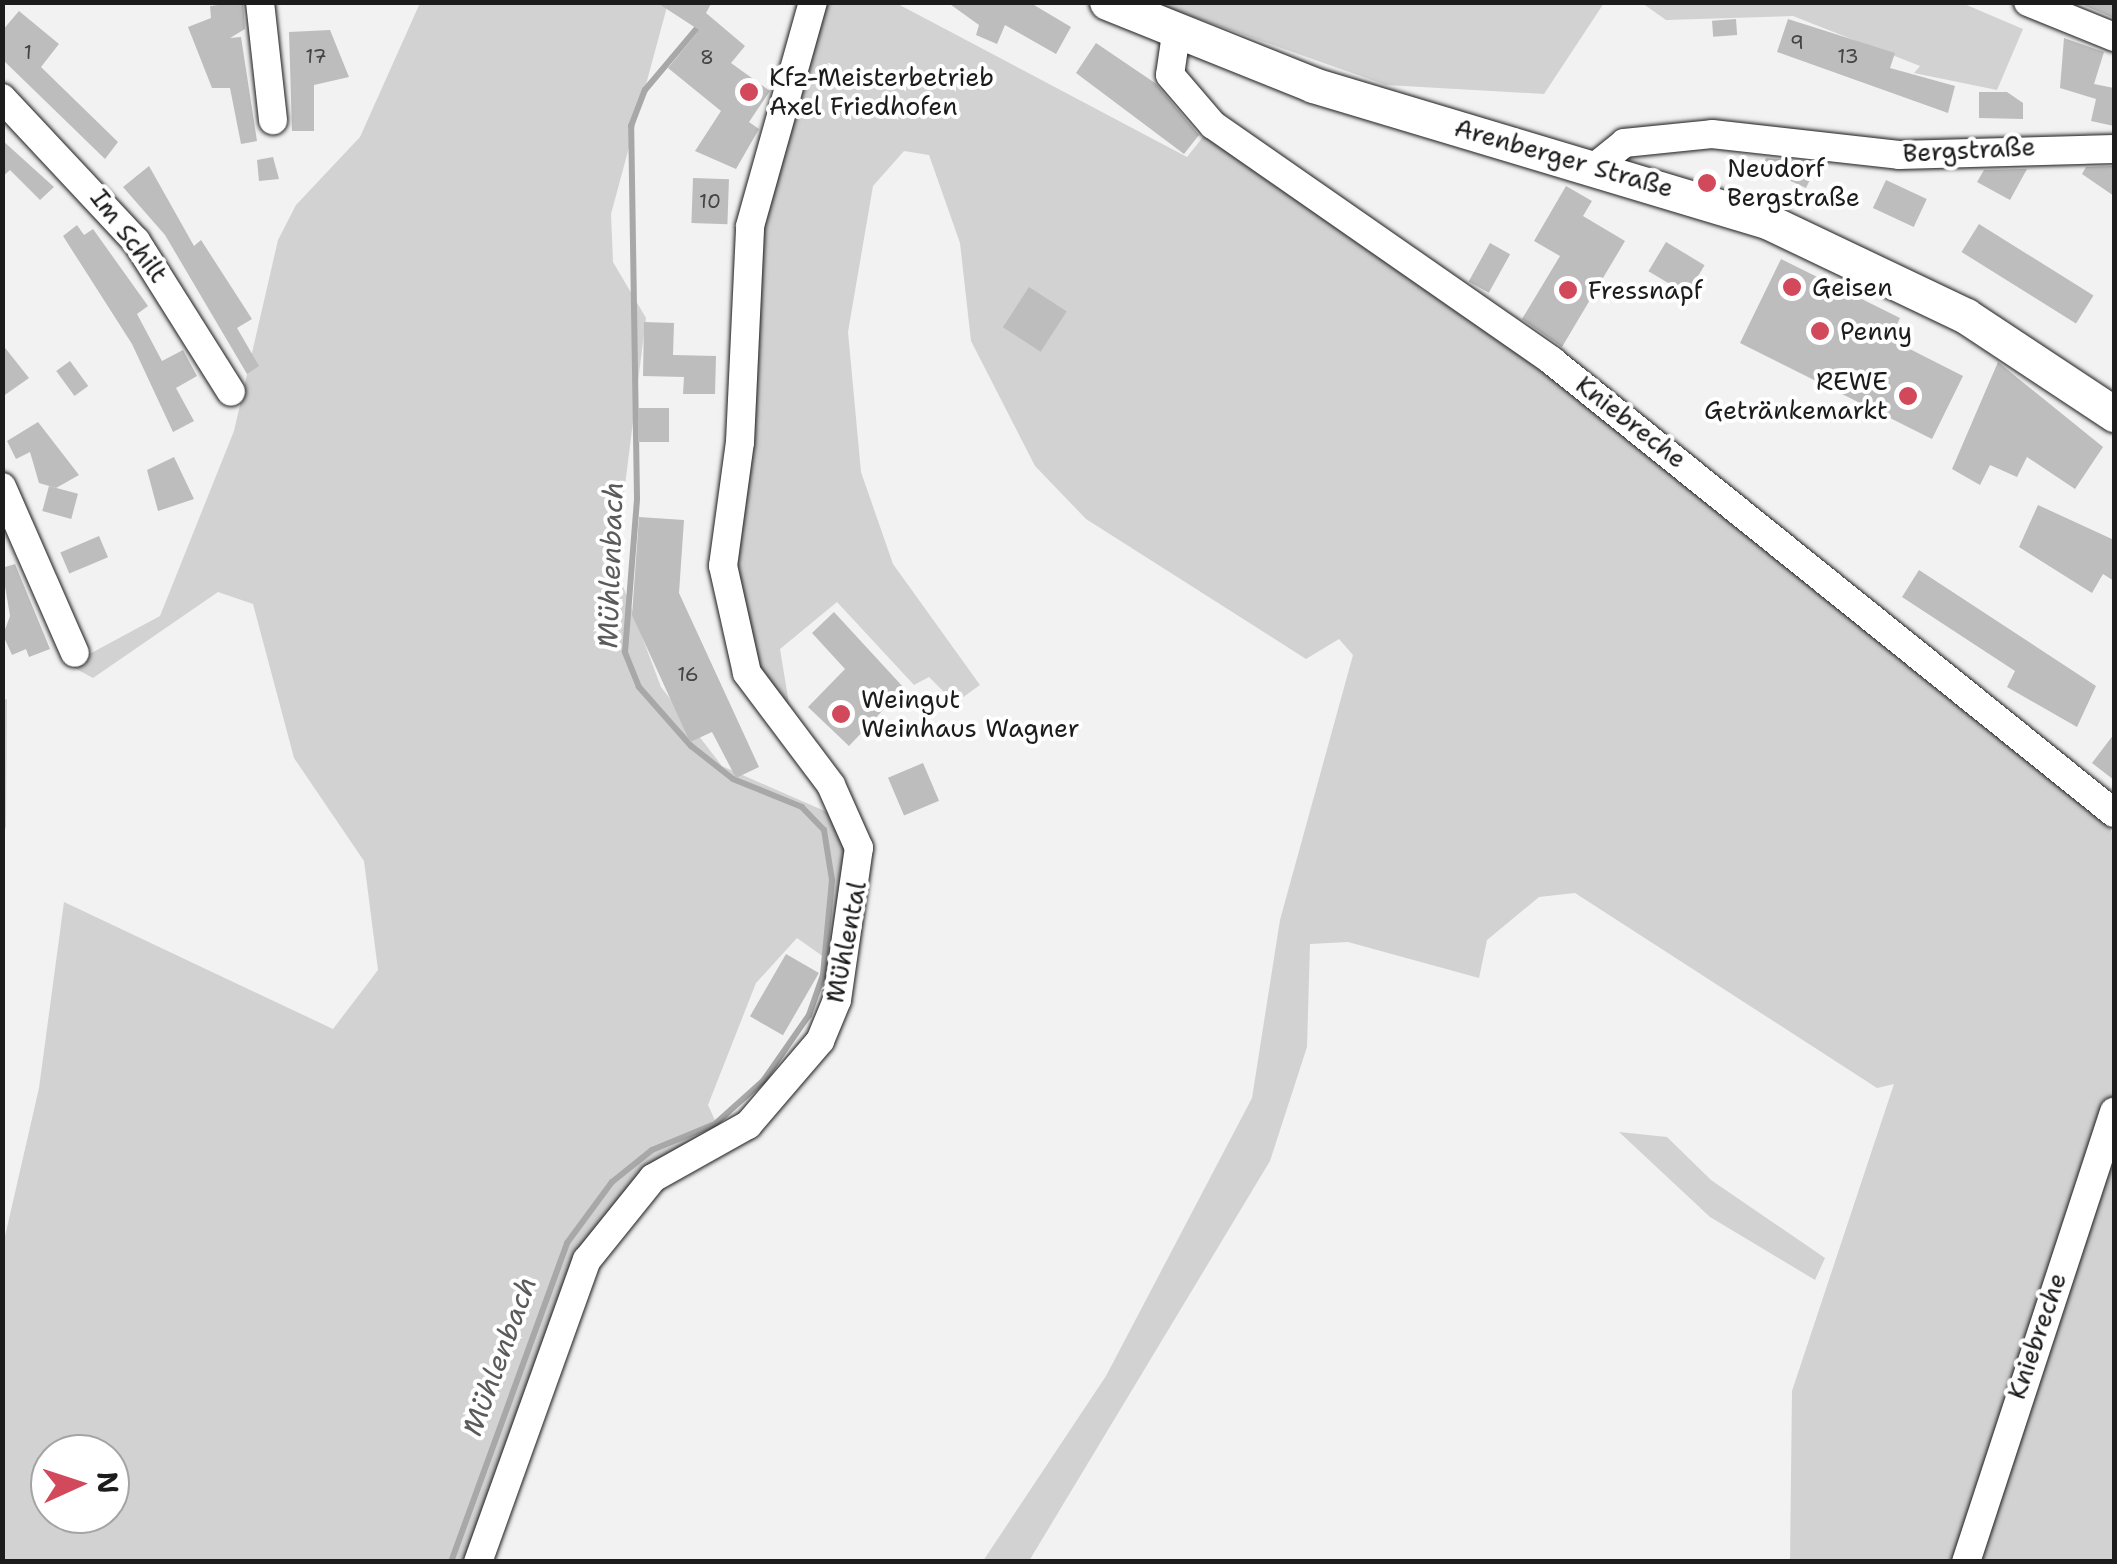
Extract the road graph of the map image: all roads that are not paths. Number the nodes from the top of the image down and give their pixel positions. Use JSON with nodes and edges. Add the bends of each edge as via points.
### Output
{"nodes":[{"id":1,"x":260,"y":2,"type":"edge"},
{"id":2,"x":813,"y":2,"type":"edge"},
{"id":3,"x":1107,"y":2,"type":"edge"},
{"id":4,"x":2028,"y":2,"type":"edge"},
{"id":5,"x":1176,"y":34,"type":"junction"},
{"id":6,"x":2114,"y":38,"type":"edge"},
{"id":7,"x":2,"y":98,"type":"edge"},
{"id":8,"x":274,"y":120,"type":"dead end"},
{"id":9,"x":2114,"y":150,"type":"edge"},
{"id":10,"x":1596,"y":166,"type":"junction"},
{"id":11,"x":231,"y":392,"type":"dead end"},
{"id":12,"x":2114,"y":414,"type":"edge"},
{"id":13,"x":2,"y":487,"type":"edge"},
{"id":14,"x":75,"y":653,"type":"dead end"},
{"id":15,"x":2114,"y":813,"type":"edge"},
{"id":16,"x":2114,"y":1112,"type":"edge"},
{"id":17,"x":478,"y":1562,"type":"edge"},
{"id":18,"x":1966,"y":1562,"type":"edge"}],
"edges":[{"from":1,"to":8,"type":"street"},
{"from":2,"to":17,"type":"street","name":"Mühlental","via":[[749,236],[740,442],[723,566],[747,672],[831,785],[859,848],[837,1000],[820,1041],[748,1125],[654,1178],[587,1260]]},
{"from":3,"to":5,"type":"main road","name":"Arenberger Straße"},
{"from":4,"to":6,"type":"street"},
{"from":5,"to":10,"type":"main road","name":"Arenberger Straße","via":[[1380,105]]},
{"from":5,"to":15,"type":"street","name":"Kniebreche","via":[[1170,75],[1213,125],[1598,396]]},
{"from":7,"to":11,"type":"street","name":"Im Schilt","via":[[136,241]]},
{"from":9,"to":10,"type":"street","name":"Bergstraße","via":[[1899,155],[1712,134],[1624,143]]},
{"from":10,"to":12,"type":"main road","name":"Arenberger Straße","via":[[1864,263],[2002,337]]},
{"from":13,"to":14,"type":"street"},
{"from":16,"to":18,"type":"street","name":"Kniebreche"}]}
